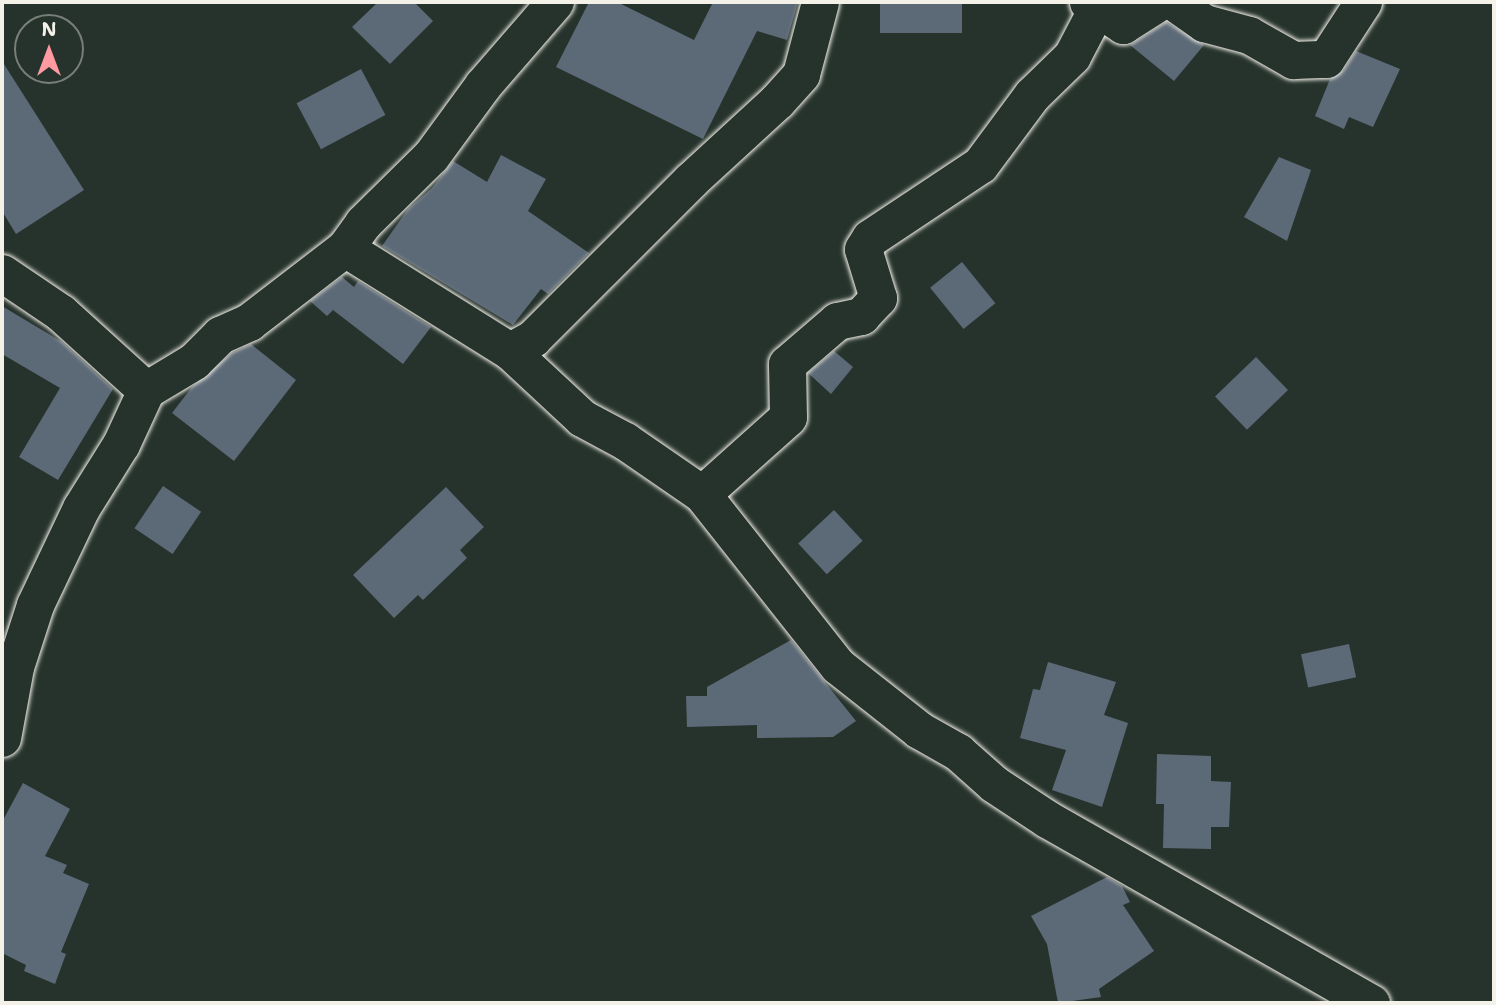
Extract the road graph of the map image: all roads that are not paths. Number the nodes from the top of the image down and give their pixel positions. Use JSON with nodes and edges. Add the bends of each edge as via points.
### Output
{"nodes":[{"id":1,"x":555,"y":2,"type":"edge"},
{"id":2,"x":820,"y":2,"type":"edge"},
{"id":3,"x":1159,"y":2,"type":"edge"},
{"id":4,"x":1174,"y":2,"type":"edge"},
{"id":5,"x":1363,"y":2,"type":"edge"},
{"id":6,"x":1092,"y":6,"type":"edge"},
{"id":7,"x":345,"y":248,"type":"junction"},
{"id":8,"x":2,"y":273,"type":"edge"},
{"id":9,"x":510,"y":351,"type":"junction"},
{"id":10,"x":146,"y":390,"type":"junction"},
{"id":11,"x":702,"y":494,"type":"junction"},
{"id":12,"x":2,"y":738,"type":"edge"},
{"id":13,"x":1370,"y":1003,"type":"edge"}],
"edges":[{"from":1,"to":7,"type":"street","via":[[483,85],[431,156],[363,223]]},
{"from":2,"to":9,"type":"street","via":[[801,74],[778,102],[691,180],[533,338]]},
{"from":3,"to":6,"type":"street","via":[[1123,25]]},
{"from":4,"to":5,"type":"street","via":[[1205,23],[1249,35],[1293,60],[1326,59]]},
{"from":6,"to":11,"type":"street","via":[[1072,56],[1032,95],[980,165],[870,238],[863,249],[878,298],[860,316],[837,321],[787,364],[788,417]]},
{"from":7,"to":9,"type":"street"},
{"from":7,"to":10,"type":"street","via":[[249,322],[220,335],[194,361]]},
{"from":8,"to":10,"type":"street","via":[[61,313]]},
{"from":9,"to":11,"type":"street","via":[[582,418],[625,441]]},
{"from":10,"to":12,"type":"street","via":[[121,444],[81,508],[35,605],[15,667]]},
{"from":11,"to":13,"type":"street","via":[[790,609],[860,686],[1047,819]]}]}
